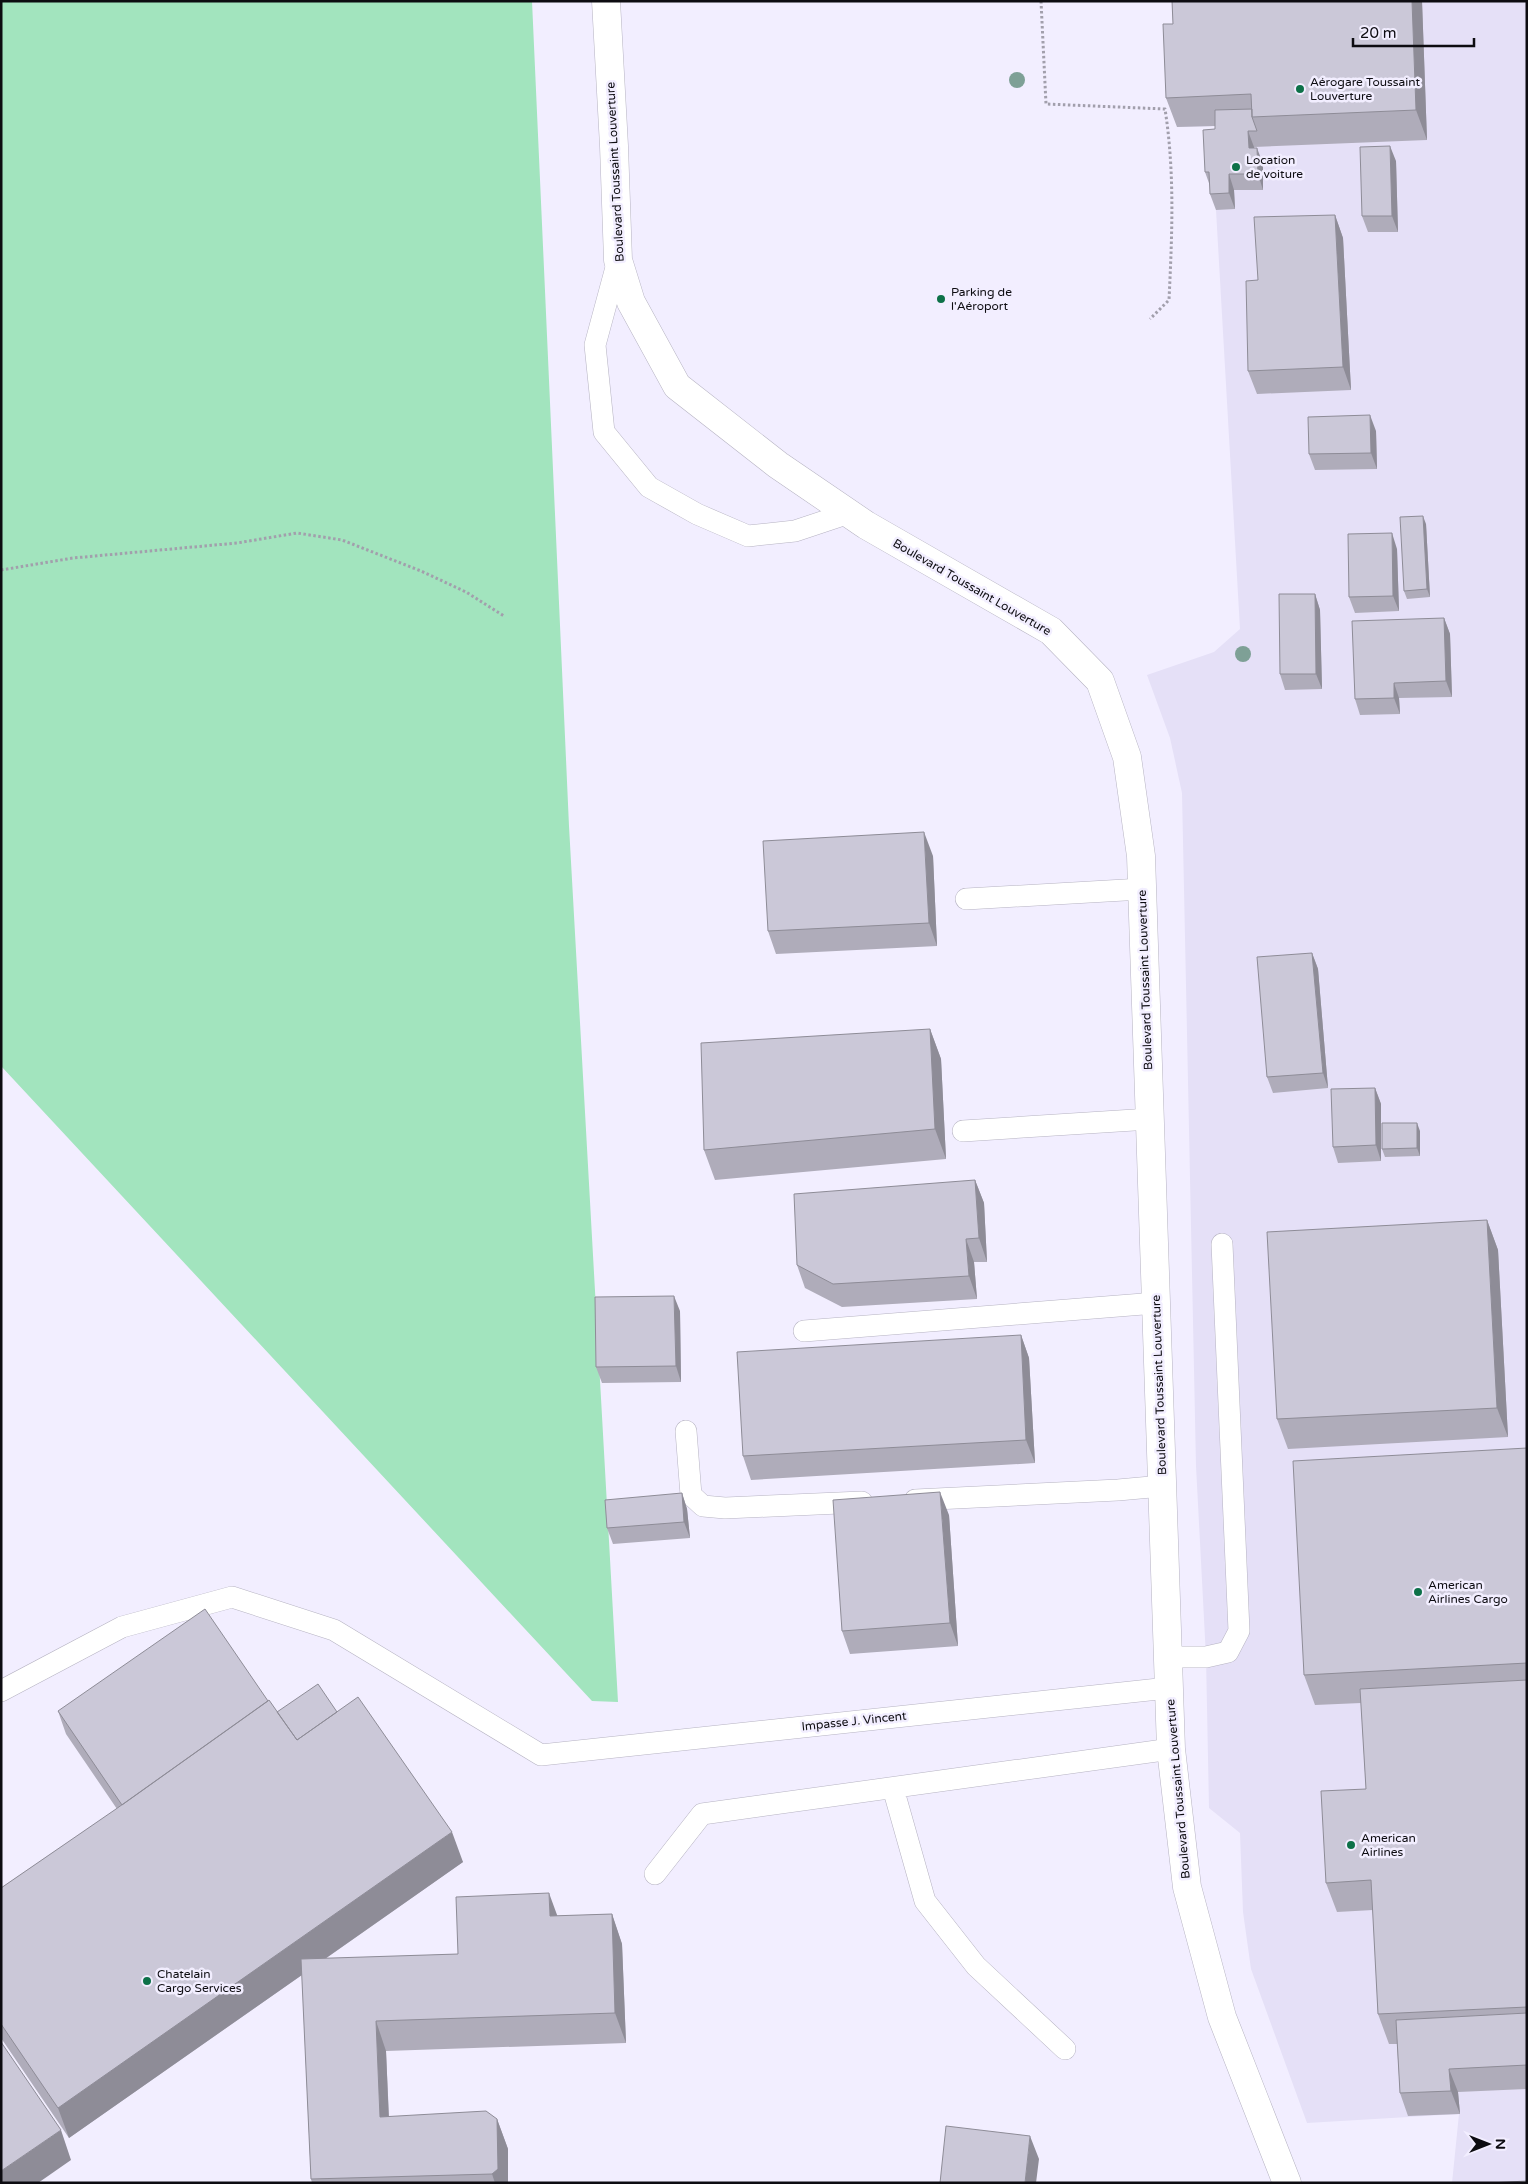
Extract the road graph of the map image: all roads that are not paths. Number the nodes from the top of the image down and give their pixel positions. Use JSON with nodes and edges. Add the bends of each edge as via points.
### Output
{"nodes":[{"id":1,"x":606,"y":1,"type":"edge"},
{"id":2,"x":618,"y":260,"type":"junction"},
{"id":3,"x":849,"y":513,"type":"junction"},
{"id":4,"x":1142,"y":889,"type":"junction"},
{"id":5,"x":966,"y":899,"type":"dead end"},
{"id":6,"x":1150,"y":1119,"type":"junction"},
{"id":7,"x":963,"y":1130,"type":"dead end"},
{"id":8,"x":1222,"y":1244,"type":"dead end"},
{"id":9,"x":1156,"y":1302,"type":"junction"},
{"id":10,"x":804,"y":1331,"type":"dead end"},
{"id":11,"x":686,"y":1431,"type":"dead end"},
{"id":12,"x":1162,"y":1486,"type":"junction"},
{"id":13,"x":1167,"y":1657,"type":"junction"},
{"id":14,"x":1168,"y":1688,"type":"junction"},
{"id":15,"x":1,"y":1691,"type":"edge"},
{"id":16,"x":1172,"y":1749,"type":"junction"},
{"id":17,"x":893,"y":1788,"type":"junction"},
{"id":18,"x":655,"y":1874,"type":"dead end"},
{"id":19,"x":1065,"y":2049,"type":"dead end"},
{"id":20,"x":1287,"y":2183,"type":"edge"}],
"edges":[{"from":1,"to":2,"type":"main road","name":"Boulevard Toussaint Louverture"},
{"from":2,"to":3,"type":"main road","name":"Boulevard Toussaint Louverture","via":[[631,302],[677,386],[778,465]]},
{"from":2,"to":3,"type":"lane","via":[[595,345],[604,432],[649,487],[697,514],[748,536],[795,531]]},
{"from":3,"to":4,"type":"main road","name":"Boulevard Toussaint Louverture","via":[[1051,631],[1100,681],[1127,756],[1141,856]]},
{"from":4,"to":5,"type":"lane"},
{"from":4,"to":6,"type":"main road","name":"Boulevard Toussaint Louverture"},
{"from":6,"to":7,"type":"lane"},
{"from":6,"to":9,"type":"main road","name":"Boulevard Toussaint Louverture"},
{"from":8,"to":13,"type":"lane","via":[[1239,1631],[1228,1652],[1206,1657]]},
{"from":9,"to":10,"type":"lane"},
{"from":9,"to":12,"type":"main road","name":"Boulevard Toussaint Louverture"},
{"from":11,"to":12,"type":"lane","via":[[692,1495],[703,1506],[725,1508],[887,1501]]},
{"from":12,"to":13,"type":"main road","name":"Boulevard Toussaint Louverture"},
{"from":13,"to":14,"type":"main road","name":"Boulevard Toussaint Louverture"},
{"from":14,"to":15,"type":"lane","name":"Impasse J. Vincent","via":[[541,1754],[334,1630],[232,1597],[122,1627]]},
{"from":14,"to":16,"type":"main road","name":"Boulevard Toussaint Louverture"},
{"from":16,"to":17,"type":"lane"},
{"from":16,"to":20,"type":"main road","name":"Boulevard Toussaint Louverture","via":[[1187,1887],[1222,2017]]},
{"from":17,"to":18,"type":"lane","via":[[702,1814]]},
{"from":17,"to":19,"type":"lane","via":[[925,1901],[976,1966]]}]}
